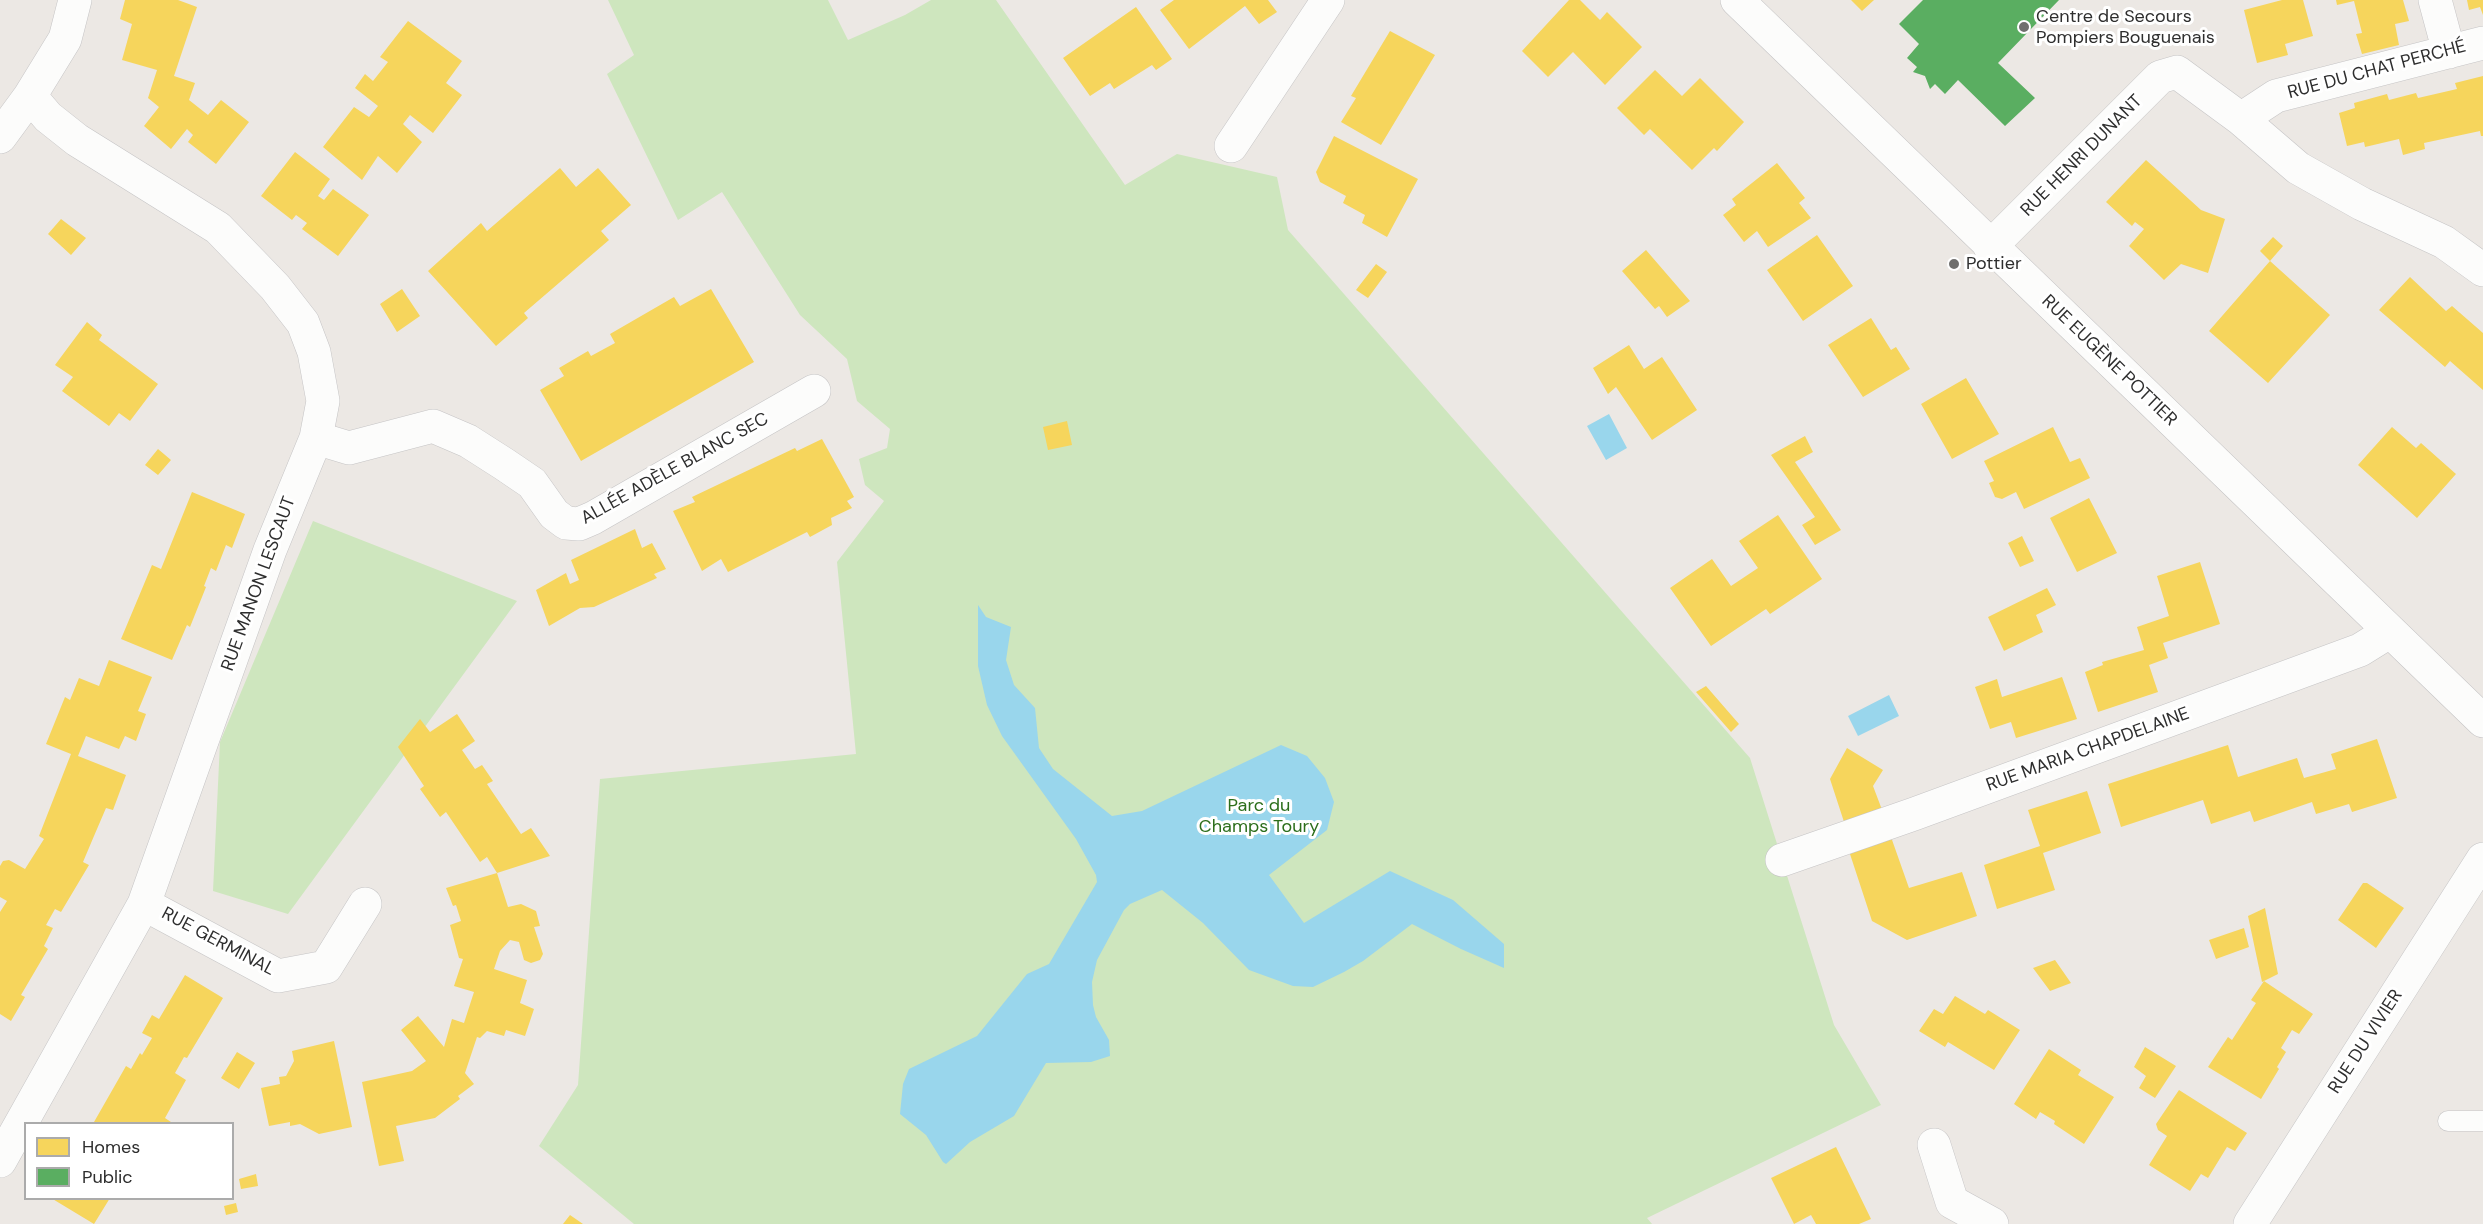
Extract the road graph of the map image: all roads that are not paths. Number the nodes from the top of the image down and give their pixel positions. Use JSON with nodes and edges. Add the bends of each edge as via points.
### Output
{"nodes":[{"id":1,"x":75,"y":0,"type":"edge"},
{"id":2,"x":1328,"y":0,"type":"edge"},
{"id":3,"x":1737,"y":0,"type":"edge"},
{"id":4,"x":2435,"y":0,"type":"edge"},
{"id":5,"x":2483,"y":43,"type":"edge"},
{"id":6,"x":2449,"y":52,"type":"junction"},
{"id":7,"x":30,"y":96,"type":"junction"},
{"id":8,"x":2241,"y":119,"type":"junction"},
{"id":9,"x":0,"y":137,"type":"edge"},
{"id":10,"x":1231,"y":146,"type":"dead end"},
{"id":11,"x":1990,"y":247,"type":"junction"},
{"id":12,"x":2483,"y":270,"type":"edge"},
{"id":13,"x":814,"y":391,"type":"dead end"},
{"id":14,"x":316,"y":438,"type":"junction"},
{"id":15,"x":2390,"y":632,"type":"junction"},
{"id":16,"x":2483,"y":721,"type":"edge"},
{"id":17,"x":2483,"y":859,"type":"edge"},
{"id":18,"x":1782,"y":860,"type":"dead end"},
{"id":19,"x":144,"y":903,"type":"junction"},
{"id":20,"x":365,"y":904,"type":"dead end"},
{"id":21,"x":2448,"y":1121,"type":"dead end"},
{"id":22,"x":2483,"y":1121,"type":"edge"},
{"id":23,"x":1934,"y":1145,"type":"dead end"},
{"id":24,"x":0,"y":1161,"type":"edge"},
{"id":25,"x":1992,"y":1224,"type":"edge"},
{"id":26,"x":2250,"y":1224,"type":"edge"}],
"edges":[{"from":1,"to":7,"type":"street","via":[[65,39]]},
{"from":2,"to":10,"type":"street"},
{"from":3,"to":11,"type":"street","name":"RUE EUGÈNE POTTIER"},
{"from":4,"to":6,"type":"street"},
{"from":5,"to":6,"type":"street","name":"RUE DU CHAT PERCHÉ"},
{"from":6,"to":8,"type":"street","name":"RUE DU CHAT PERCHÉ","via":[[2276,96]]},
{"from":7,"to":9,"type":"street"},
{"from":7,"to":14,"type":"street","name":"RUE MANON LESCAUT","via":[[48,117],[77,140],[218,228],[275,287],[303,323],[314,352],[323,401]]},
{"from":8,"to":11,"type":"street","name":"RUE HENRI DUNANT","via":[[2177,72],[2160,77]]},
{"from":8,"to":12,"type":"street","via":[[2298,168],[2362,204],[2444,242]]},
{"from":11,"to":15,"type":"street","name":"RUE EUGÈNE POTTIER"},
{"from":13,"to":14,"type":"street","name":"ALLÉE ADÈLE BLANC SEC","via":[[579,524],[566,523],[554,514],[532,483],[504,464],[468,441],[433,426],[350,448]]},
{"from":14,"to":19,"type":"street","name":"RUE MANON LESCAUT","via":[[270,550]]},
{"from":15,"to":16,"type":"street","name":"RUE EUGÈNE POTTIER"},
{"from":15,"to":18,"type":"street","name":"RUE MARIA CHAPDELAINE","via":[[2360,650]]},
{"from":17,"to":26,"type":"street","name":"RUE DU VIVIER"},
{"from":19,"to":20,"type":"street","name":"RUE GERMINAL","via":[[278,976],[326,967]]},
{"from":19,"to":24,"type":"street","name":"RUE MANON LESCAUT"},
{"from":21,"to":22,"type":"lane"},
{"from":23,"to":25,"type":"street","via":[[1952,1202]]}]}
